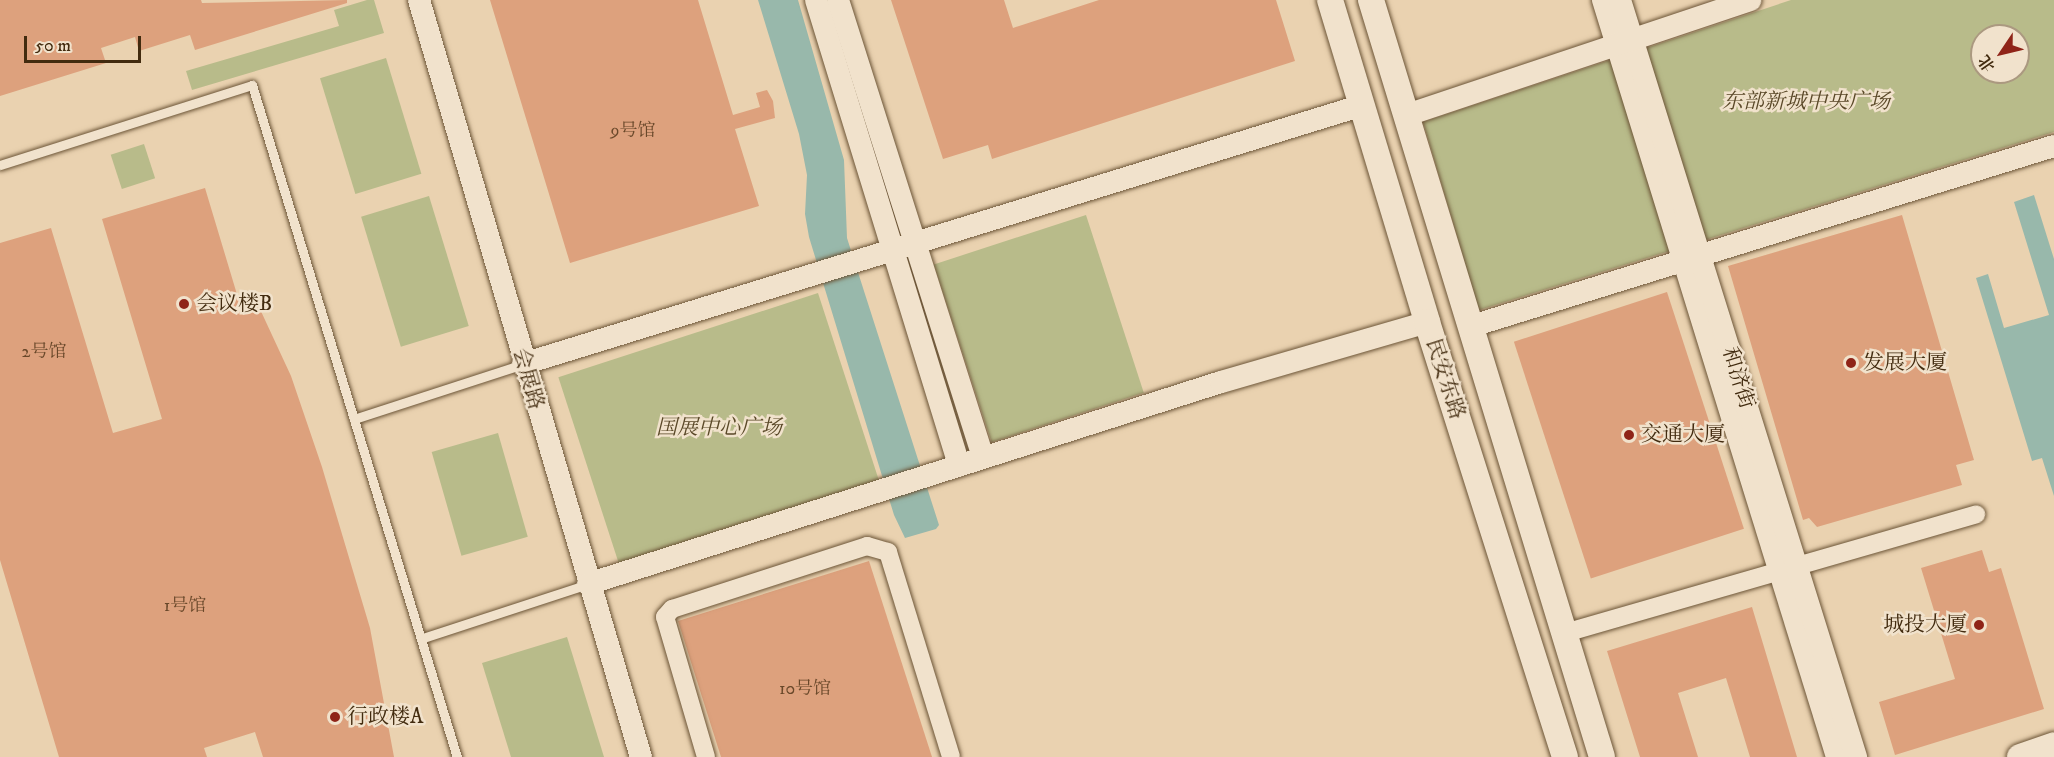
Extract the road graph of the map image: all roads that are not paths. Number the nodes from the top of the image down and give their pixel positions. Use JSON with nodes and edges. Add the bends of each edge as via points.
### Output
{"nodes":[{"id":1,"x":419,"y":0,"type":"edge"},
{"id":2,"x":816,"y":0,"type":"edge"},
{"id":3,"x":838,"y":0,"type":"edge"},
{"id":4,"x":1330,"y":0,"type":"edge"},
{"id":5,"x":1371,"y":0,"type":"edge"},
{"id":6,"x":1603,"y":0,"type":"edge"},
{"id":7,"x":1620,"y":0,"type":"edge"},
{"id":8,"x":1750,"y":0,"type":"edge"},
{"id":9,"x":1625,"y":43,"type":"junction"},
{"id":10,"x":1363,"y":105,"type":"junction"},
{"id":11,"x":1407,"y":115,"type":"junction"},
{"id":12,"x":2054,"y":146,"type":"edge"},
{"id":13,"x":0,"y":165,"type":"edge"},
{"id":14,"x":904,"y":246,"type":"junction"},
{"id":15,"x":1691,"y":258,"type":"junction"},
{"id":16,"x":1427,"y":322,"type":"junction"},
{"id":17,"x":1472,"y":326,"type":"junction"},
{"id":18,"x":523,"y":364,"type":"junction"},
{"id":19,"x":354,"y":419,"type":"junction"},
{"id":20,"x":983,"y":458,"type":"junction"},
{"id":21,"x":959,"y":466,"type":"junction"},
{"id":22,"x":1976,"y":514,"type":"dead end"},
{"id":23,"x":1788,"y":569,"type":"junction"},
{"id":24,"x":588,"y":584,"type":"junction"},
{"id":25,"x":1565,"y":633,"type":"junction"},
{"id":26,"x":423,"y":638,"type":"junction"},
{"id":27,"x":2054,"y":745,"type":"edge"},
{"id":28,"x":457,"y":757,"type":"edge"},
{"id":29,"x":641,"y":757,"type":"edge"},
{"id":30,"x":706,"y":757,"type":"edge"},
{"id":31,"x":951,"y":757,"type":"edge"},
{"id":32,"x":1565,"y":757,"type":"edge"},
{"id":33,"x":1602,"y":757,"type":"edge"},
{"id":34,"x":1837,"y":757,"type":"edge"},
{"id":35,"x":1856,"y":757,"type":"edge"},
{"id":36,"x":2020,"y":757,"type":"edge"}],
"edges":[{"from":1,"to":18,"type":"street","name":"会展路"},
{"from":2,"to":14,"type":"street"},
{"from":3,"to":14,"type":"street"},
{"from":4,"to":10,"type":"main road","name":"民安东路"},
{"from":5,"to":11,"type":"main road","name":"民安东路"},
{"from":6,"to":9,"type":"street","name":"和济街"},
{"from":7,"to":9,"type":"street","name":"和济街"},
{"from":8,"to":9,"type":"street"},
{"from":9,"to":11,"type":"street"},
{"from":9,"to":15,"type":"street","name":"和济街"},
{"from":10,"to":14,"type":"street"},
{"from":10,"to":16,"type":"main road","name":"民安东路"},
{"from":11,"to":17,"type":"main road","name":"民安东路"},
{"from":12,"to":15,"type":"street"},
{"from":13,"to":19,"type":"lane","via":[[252,85]]},
{"from":14,"to":18,"type":"street"},
{"from":14,"to":20,"type":"street"},
{"from":14,"to":21,"type":"street"},
{"from":15,"to":17,"type":"street"},
{"from":15,"to":23,"type":"street","name":"和济街"},
{"from":16,"to":20,"type":"street"},
{"from":16,"to":32,"type":"main road","name":"民安东路"},
{"from":17,"to":25,"type":"main road","name":"民安东路"},
{"from":18,"to":19,"type":"lane"},
{"from":18,"to":24,"type":"street","name":"会展路"},
{"from":19,"to":26,"type":"lane"},
{"from":20,"to":21,"type":"street"},
{"from":21,"to":24,"type":"street"},
{"from":22,"to":23,"type":"street"},
{"from":23,"to":25,"type":"street"},
{"from":23,"to":34,"type":"street","name":"和济街"},
{"from":23,"to":35,"type":"street","name":"和济街"},
{"from":24,"to":26,"type":"lane"},
{"from":24,"to":29,"type":"street","name":"会展路"},
{"from":25,"to":33,"type":"main road","name":"民安东路"},
{"from":26,"to":28,"type":"lane"},
{"from":27,"to":36,"type":"main road"},
{"from":30,"to":31,"type":"street","via":[[664,617],[672,609],[867,546],[888,552]]}]}
